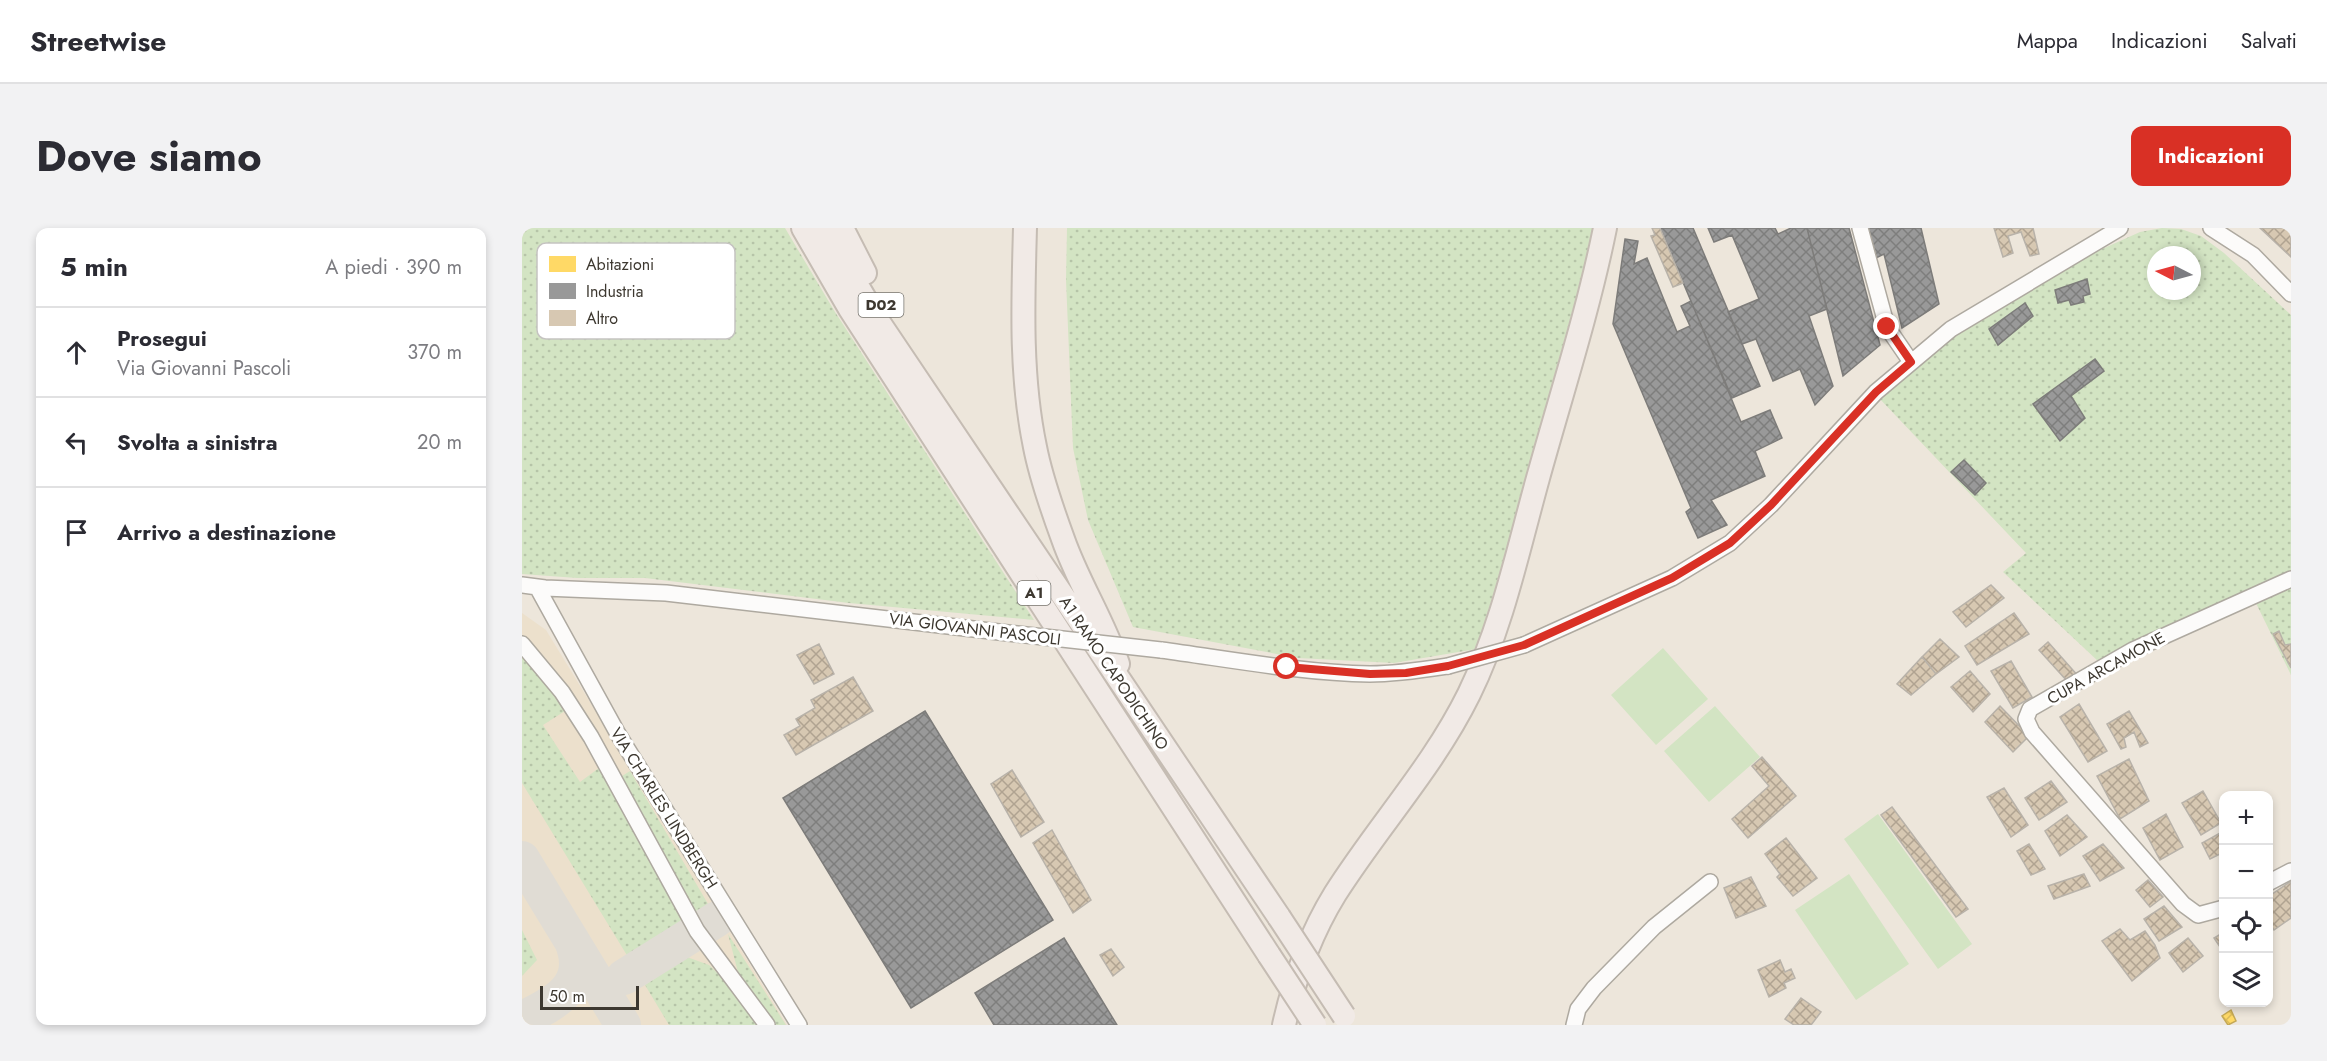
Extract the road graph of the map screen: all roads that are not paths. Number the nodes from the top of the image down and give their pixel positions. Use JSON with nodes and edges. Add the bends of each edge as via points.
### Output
{"nodes":[{"id":1,"x":803,"y":228,"type":"edge"},
{"id":2,"x":823,"y":228,"type":"edge"},
{"id":3,"x":842,"y":228,"type":"edge"},
{"id":4,"x":1025,"y":228,"type":"edge"},
{"id":5,"x":1605,"y":228,"type":"edge"},
{"id":6,"x":1860,"y":228,"type":"edge"},
{"id":7,"x":2211,"y":228,"type":"edge"},
{"id":8,"x":2119,"y":229,"type":"edge"},
{"id":9,"x":2291,"y":294,"type":"edge"},
{"id":10,"x":1911,"y":362,"type":"junction"},
{"id":11,"x":920,"y":382,"type":"junction"},
{"id":12,"x":2291,"y":579,"type":"edge"},
{"id":13,"x":529,"y":586,"type":"edge"},
{"id":14,"x":522,"y":644,"type":"edge"},
{"id":15,"x":1128,"y":694,"type":"junction"},
{"id":16,"x":2291,"y":871,"type":"edge"},
{"id":17,"x":2273,"y":880,"type":"edge"},
{"id":18,"x":1710,"y":882,"type":"dead end"},
{"id":19,"x":2219,"y":909,"type":"edge"},
{"id":20,"x":1347,"y":1021,"type":"edge"},
{"id":21,"x":767,"y":1025,"type":"edge"},
{"id":22,"x":799,"y":1025,"type":"edge"},
{"id":23,"x":1284,"y":1025,"type":"edge"},
{"id":24,"x":1315,"y":1025,"type":"edge"},
{"id":25,"x":1574,"y":1025,"type":"edge"}],
"edges":[{"from":1,"to":24,"type":"highway","name":"A1 RAMO CAPODICHINO","number":"A1","bridge":true,"via":[[850,309]]},
{"from":2,"to":11,"type":"highway","name":"A1 RAMO CAPODICHINO","number":"A1"},
{"from":3,"to":11,"type":"highway","number":"D02"},
{"from":4,"to":15,"type":"highway","via":[[1024,351],[1035,447],[1064,541],[1107,632]]},
{"from":5,"to":23,"type":"highway","via":[[1510,579],[1480,668],[1444,741],[1334,896],[1300,972]]},
{"from":6,"to":10,"type":"street","via":[[1887,327]]},
{"from":7,"to":9,"type":"street","via":[[2253,255]]},
{"from":8,"to":10,"type":"street","name":"VIA GIOVANNI PASCOLI","via":[[1950,329]]},
{"from":10,"to":13,"type":"street","name":"VIA GIOVANNI PASCOLI","bridge":true,"via":[[1876,392],[1771,505],[1730,543],[1672,578],[1524,645],[1406,673],[1287,667],[666,592]]},
{"from":11,"to":15,"type":"highway","name":"A1 RAMO CAPODICHINO","number":"A1"},
{"from":12,"to":19,"type":"street","name":"CUPA ARCAMONE","via":[[2133,650],[2030,709],[2026,718],[2032,732],[2182,904],[2198,915]]},
{"from":13,"to":22,"type":"street","name":"VIA CHARLES LINDBERGH"},
{"from":14,"to":21,"type":"street","via":[[562,692],[591,737],[697,931]]},
{"from":15,"to":20,"type":"highway","name":"A1 RAMO CAPODICHINO","number":"A1","bridge":true},
{"from":16,"to":17,"type":"street"},
{"from":18,"to":25,"type":"street","via":[[1654,927],[1594,988],[1578,1009]]}]}
